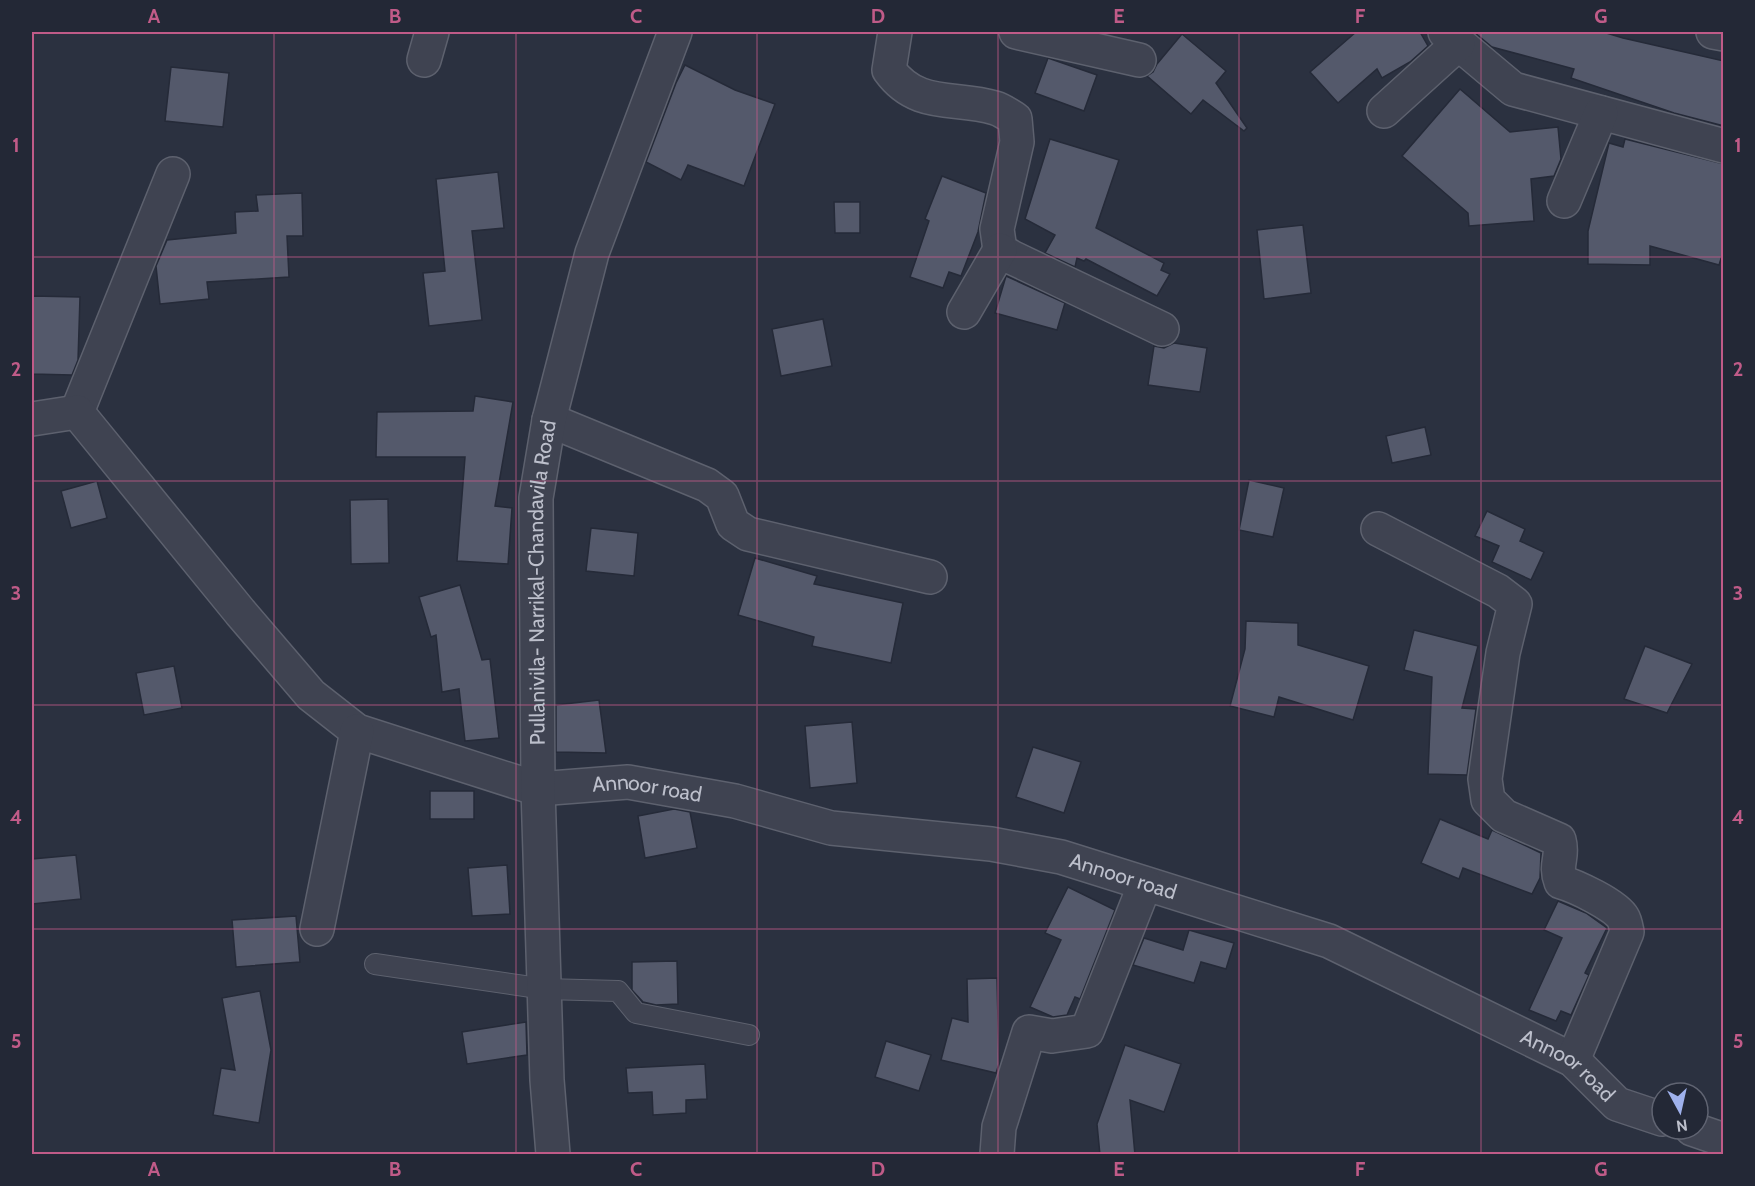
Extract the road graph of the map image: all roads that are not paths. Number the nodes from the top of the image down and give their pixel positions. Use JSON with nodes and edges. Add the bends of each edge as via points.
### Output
{"nodes":[{"id":1,"x":675,"y":32,"type":"edge"},
{"id":2,"x":895,"y":32,"type":"edge"},
{"id":3,"x":1016,"y":32,"type":"edge"},
{"id":4,"x":1713,"y":32,"type":"edge"},
{"id":5,"x":1724,"y":34,"type":"edge"},
{"id":6,"x":1452,"y":38,"type":"edge"},
{"id":7,"x":1139,"y":60,"type":"dead end"},
{"id":8,"x":1384,"y":111,"type":"dead end"},
{"id":9,"x":1601,"y":113,"type":"junction"},
{"id":10,"x":1724,"y":146,"type":"edge"},
{"id":11,"x":173,"y":174,"type":"dead end"},
{"id":12,"x":1564,"y":201,"type":"dead end"},
{"id":13,"x":1000,"y":250,"type":"junction"},
{"id":14,"x":964,"y":312,"type":"dead end"},
{"id":15,"x":1162,"y":329,"type":"dead end"},
{"id":16,"x":77,"y":412,"type":"junction"},
{"id":17,"x":34,"y":416,"type":"edge"},
{"id":18,"x":549,"y":420,"type":"junction"},
{"id":19,"x":1378,"y":529,"type":"dead end"},
{"id":20,"x":930,"y":577,"type":"dead end"},
{"id":21,"x":357,"y":731,"type":"junction"},
{"id":22,"x":538,"y":789,"type":"junction"},
{"id":23,"x":1145,"y":884,"type":"junction"},
{"id":24,"x":317,"y":928,"type":"dead end"},
{"id":25,"x":375,"y":963,"type":"dead end"},
{"id":26,"x":545,"y":990,"type":"junction"},
{"id":27,"x":749,"y":1035,"type":"dead end"},
{"id":28,"x":1573,"y":1060,"type":"junction"},
{"id":29,"x":1650,"y":1115,"type":"edge"},
{"id":30,"x":553,"y":1155,"type":"edge"},
{"id":31,"x":997,"y":1155,"type":"edge"}],
"edges":[{"from":1,"to":18,"type":"street","name":"Pullanivila- Narrikal-Chandavila Road","via":[[592,253]]},
{"from":2,"to":13,"type":"street","via":[[889,70],[898,83],[919,96],[996,108],[1015,119],[1017,142],[997,229]]},
{"from":3,"to":7,"type":"street"},
{"from":4,"to":5,"type":"street"},
{"from":6,"to":8,"type":"street"},
{"from":6,"to":9,"type":"street","via":[[1513,89]]},
{"from":9,"to":10,"type":"street"},
{"from":9,"to":12,"type":"street"},
{"from":11,"to":16,"type":"street"},
{"from":13,"to":14,"type":"street"},
{"from":13,"to":15,"type":"street"},
{"from":16,"to":17,"type":"street"},
{"from":16,"to":21,"type":"street","via":[[311,695]]},
{"from":18,"to":20,"type":"street","via":[[707,485],[722,496],[733,524],[748,534]]},
{"from":18,"to":22,"type":"street","name":"Pullanivila- Narrikal-Chandavila Road","via":[[536,498]]},
{"from":19,"to":28,"type":"street","via":[[1498,591],[1515,604],[1503,653],[1486,768],[1488,800],[1504,816],[1558,840],[1562,849],[1557,871],[1561,882],[1578,887],[1617,911],[1624,918],[1627,932]]},
{"from":21,"to":22,"type":"street"},
{"from":21,"to":24,"type":"street"},
{"from":22,"to":23,"type":"street","name":"Annoor road","via":[[628,782],[735,801],[831,828],[991,844],[1060,857]]},
{"from":22,"to":26,"type":"street","name":"Pullanivila- Narrikal-Chandavila Road"},
{"from":23,"to":28,"type":"street","name":"Annoor road","via":[[1329,941]]},
{"from":23,"to":31,"type":"street","via":[[1087,1031],[1052,1036],[1029,1032],[999,1127]]},
{"from":25,"to":26,"type":"lane"},
{"from":26,"to":27,"type":"lane","via":[[618,991],[636,1013]]},
{"from":26,"to":30,"type":"street","name":"Pullanivila- Narrikal-Chandavila Road"},
{"from":28,"to":29,"type":"street","name":"Annoor road","via":[[1617,1104]]}]}
